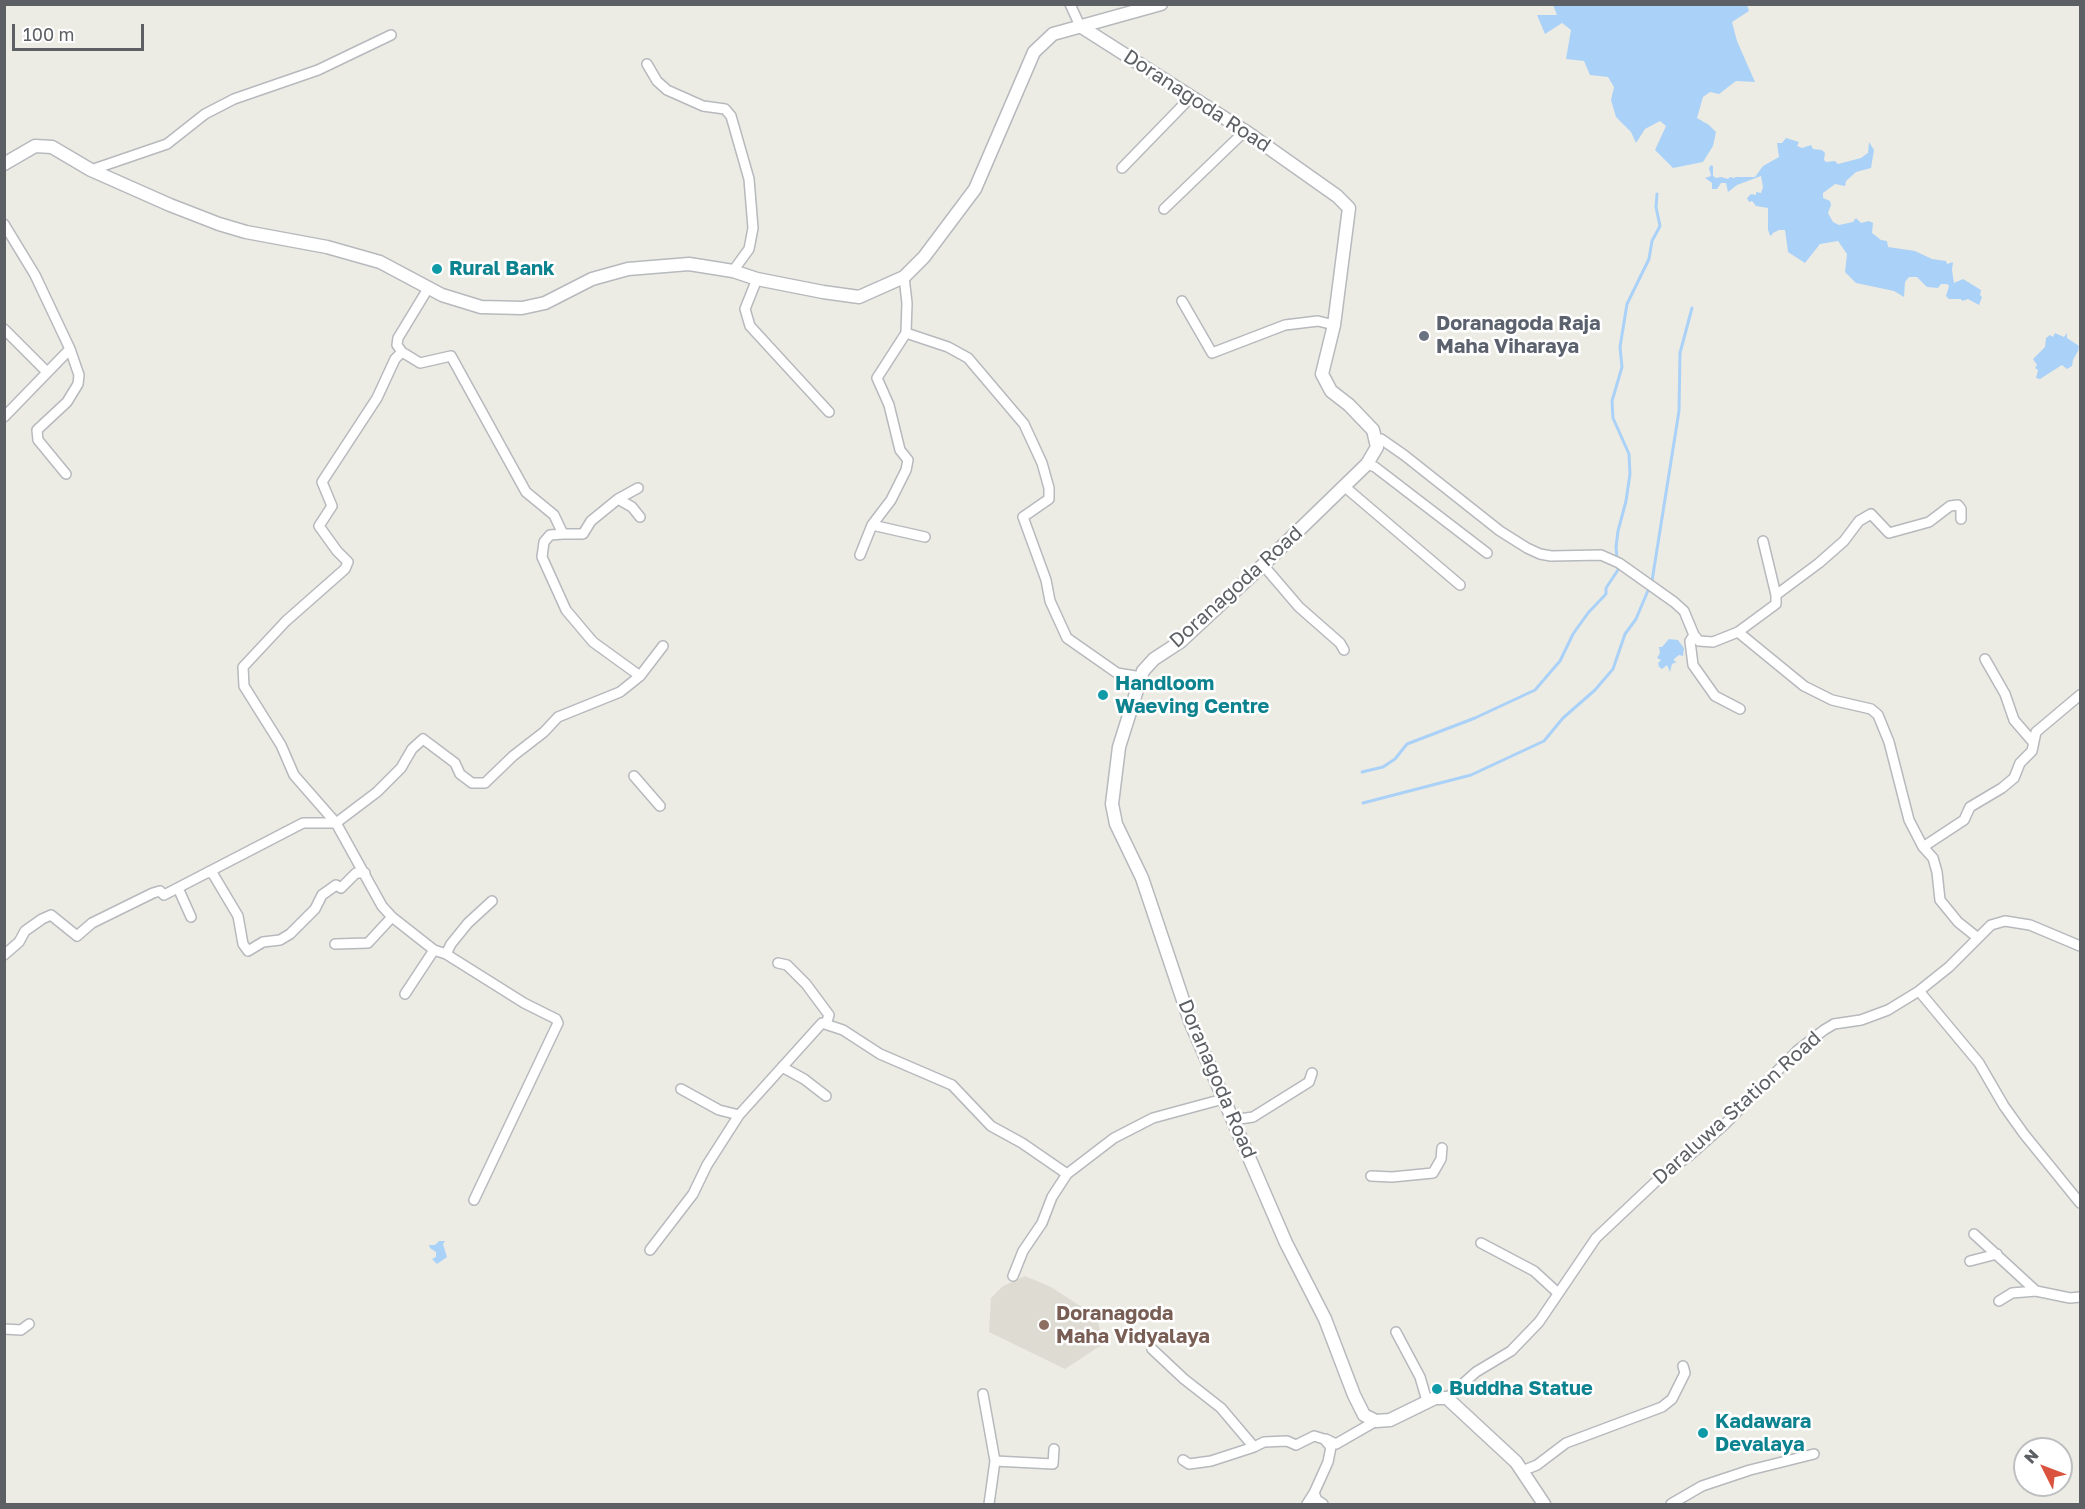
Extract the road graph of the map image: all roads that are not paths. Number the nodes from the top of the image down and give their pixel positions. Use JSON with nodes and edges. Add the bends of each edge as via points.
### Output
{"nodes":[{"id":1,"x":1070,"y":4,"type":"edge"},
{"id":2,"x":1161,"y":4,"type":"edge"},
{"id":3,"x":1080,"y":26,"type":"junction"},
{"id":4,"x":391,"y":35,"type":"dead end"},
{"id":5,"x":646,"y":64,"type":"dead end"},
{"id":6,"x":1191,"y":97,"type":"junction"},
{"id":7,"x":1245,"y":130,"type":"junction"},
{"id":8,"x":4,"y":164,"type":"edge"},
{"id":9,"x":1122,"y":168,"type":"dead end"},
{"id":10,"x":91,"y":170,"type":"junction"},
{"id":11,"x":1164,"y":209,"type":"dead end"},
{"id":12,"x":4,"y":224,"type":"edge"},
{"id":13,"x":733,"y":272,"type":"junction"},
{"id":14,"x":904,"y":277,"type":"junction"},
{"id":15,"x":757,"y":279,"type":"junction"},
{"id":16,"x":429,"y":287,"type":"junction"},
{"id":17,"x":1182,"y":301,"type":"dead end"},
{"id":18,"x":1334,"y":325,"type":"junction"},
{"id":19,"x":4,"y":329,"type":"edge"},
{"id":20,"x":906,"y":333,"type":"junction"},
{"id":21,"x":70,"y":349,"type":"junction"},
{"id":22,"x":402,"y":352,"type":"junction"},
{"id":23,"x":47,"y":372,"type":"junction"},
{"id":24,"x":829,"y":412,"type":"dead end"},
{"id":25,"x":4,"y":417,"type":"edge"},
{"id":26,"x":1375,"y":439,"type":"junction"},
{"id":27,"x":1367,"y":464,"type":"junction"},
{"id":28,"x":66,"y":474,"type":"dead end"},
{"id":29,"x":1345,"y":487,"type":"junction"},
{"id":30,"x":638,"y":488,"type":"dead end"},
{"id":31,"x":618,"y":499,"type":"junction"},
{"id":32,"x":640,"y":517,"type":"dead end"},
{"id":33,"x":1961,"y":519,"type":"dead end"},
{"id":34,"x":872,"y":525,"type":"junction"},
{"id":35,"x":562,"y":534,"type":"junction"},
{"id":36,"x":925,"y":537,"type":"dead end"},
{"id":37,"x":1763,"y":541,"type":"dead end"},
{"id":38,"x":1487,"y":553,"type":"dead end"},
{"id":39,"x":860,"y":555,"type":"dead end"},
{"id":40,"x":1263,"y":565,"type":"junction"},
{"id":41,"x":1460,"y":585,"type":"dead end"},
{"id":42,"x":1776,"y":595,"type":"junction"},
{"id":43,"x":1738,"y":632,"type":"junction"},
{"id":44,"x":1694,"y":635,"type":"junction"},
{"id":45,"x":663,"y":646,"type":"dead end"},
{"id":46,"x":1344,"y":650,"type":"dead end"},
{"id":47,"x":1985,"y":659,"type":"dead end"},
{"id":48,"x":640,"y":676,"type":"junction"},
{"id":49,"x":1141,"y":677,"type":"junction"},
{"id":50,"x":2080,"y":695,"type":"edge"},
{"id":51,"x":1740,"y":709,"type":"dead end"},
{"id":52,"x":2033,"y":742,"type":"junction"},
{"id":53,"x":634,"y":776,"type":"dead end"},
{"id":54,"x":660,"y":806,"type":"dead end"},
{"id":55,"x":336,"y":823,"type":"junction"},
{"id":56,"x":1923,"y":847,"type":"junction"},
{"id":57,"x":208,"y":872,"type":"junction"},
{"id":58,"x":365,"y":873,"type":"junction"},
{"id":59,"x":178,"y":888,"type":"junction"},
{"id":60,"x":492,"y":901,"type":"dead end"},
{"id":61,"x":191,"y":917,"type":"dead end"},
{"id":62,"x":392,"y":917,"type":"junction"},
{"id":63,"x":1978,"y":938,"type":"junction"},
{"id":64,"x":335,"y":944,"type":"dead end"},
{"id":65,"x":2080,"y":946,"type":"edge"},
{"id":66,"x":434,"y":950,"type":"junction"},
{"id":67,"x":446,"y":954,"type":"junction"},
{"id":68,"x":4,"y":955,"type":"edge"},
{"id":69,"x":778,"y":963,"type":"dead end"},
{"id":70,"x":1919,"y":991,"type":"junction"},
{"id":71,"x":405,"y":994,"type":"dead end"},
{"id":72,"x":826,"y":1024,"type":"junction"},
{"id":73,"x":782,"y":1067,"type":"junction"},
{"id":74,"x":1312,"y":1073,"type":"dead end"},
{"id":75,"x":681,"y":1089,"type":"dead end"},
{"id":76,"x":826,"y":1096,"type":"dead end"},
{"id":77,"x":1223,"y":1099,"type":"junction"},
{"id":78,"x":739,"y":1115,"type":"junction"},
{"id":79,"x":1233,"y":1120,"type":"junction"},
{"id":80,"x":1442,"y":1148,"type":"dead end"},
{"id":81,"x":1067,"y":1174,"type":"junction"},
{"id":82,"x":1371,"y":1176,"type":"dead end"},
{"id":83,"x":474,"y":1200,"type":"dead end"},
{"id":84,"x":2080,"y":1203,"type":"edge"},
{"id":85,"x":1974,"y":1234,"type":"dead end"},
{"id":86,"x":1481,"y":1244,"type":"dead end"},
{"id":87,"x":650,"y":1250,"type":"dead end"},
{"id":88,"x":1997,"y":1254,"type":"junction"},
{"id":89,"x":1970,"y":1261,"type":"dead end"},
{"id":90,"x":1013,"y":1276,"type":"dead end"},
{"id":91,"x":2036,"y":1291,"type":"junction"},
{"id":92,"x":1558,"y":1293,"type":"junction"},
{"id":93,"x":2080,"y":1297,"type":"edge"},
{"id":94,"x":1999,"y":1301,"type":"dead end"},
{"id":95,"x":30,"y":1324,"type":"dead end"},
{"id":96,"x":4,"y":1329,"type":"edge"},
{"id":97,"x":1396,"y":1332,"type":"dead end"},
{"id":98,"x":1152,"y":1349,"type":"dead end"},
{"id":99,"x":1683,"y":1366,"type":"dead end"},
{"id":100,"x":983,"y":1394,"type":"dead end"},
{"id":101,"x":1447,"y":1398,"type":"junction"},
{"id":102,"x":1427,"y":1401,"type":"junction"},
{"id":103,"x":1376,"y":1421,"type":"junction"},
{"id":104,"x":1324,"y":1439,"type":"junction"},
{"id":105,"x":1254,"y":1447,"type":"junction"},
{"id":106,"x":1054,"y":1449,"type":"dead end"},
{"id":107,"x":1814,"y":1454,"type":"dead end"},
{"id":108,"x":1183,"y":1460,"type":"dead end"},
{"id":109,"x":995,"y":1461,"type":"junction"},
{"id":110,"x":1522,"y":1471,"type":"junction"},
{"id":111,"x":1314,"y":1493,"type":"junction"},
{"id":112,"x":989,"y":1504,"type":"edge"},
{"id":113,"x":1307,"y":1504,"type":"edge"},
{"id":114,"x":1323,"y":1504,"type":"edge"},
{"id":115,"x":1544,"y":1504,"type":"edge"},
{"id":116,"x":1671,"y":1504,"type":"edge"}],
"edges":[{"from":1,"to":3,"type":"street"},
{"from":2,"to":3,"type":"street"},
{"from":3,"to":6,"type":"street","name":"Doranagoda Road"},
{"from":3,"to":14,"type":"street","via":[[1053,34],[1034,52],[975,189]]},
{"from":4,"to":10,"type":"street","via":[[318,70],[234,99],[205,114],[167,144]]},
{"from":5,"to":13,"type":"street","via":[[667,90],[703,106],[726,109],[731,116],[749,179],[753,228],[749,249]]},
{"from":6,"to":7,"type":"street","name":"Doranagoda Road"},
{"from":6,"to":9,"type":"street"},
{"from":7,"to":11,"type":"street"},
{"from":7,"to":18,"type":"street","name":"Doranagoda Road","via":[[1348,208]]},
{"from":8,"to":10,"type":"street","via":[[35,146],[52,147]]},
{"from":10,"to":16,"type":"street","via":[[219,224],[380,262]]},
{"from":12,"to":21,"type":"street","via":[[35,274]]},
{"from":13,"to":15,"type":"street"},
{"from":13,"to":16,"type":"street","via":[[689,264],[628,269],[592,279],[545,303],[522,308],[481,307]]},
{"from":14,"to":15,"type":"street","via":[[859,297]]},
{"from":14,"to":20,"type":"street"},
{"from":15,"to":24,"type":"street","via":[[745,309],[750,326]]},
{"from":16,"to":22,"type":"street","via":[[398,338]]},
{"from":17,"to":18,"type":"street","via":[[1212,353],[1285,325],[1318,321]]},
{"from":18,"to":26,"type":"street","name":"Doranagoda Road","via":[[1322,374],[1331,391],[1373,430]]},
{"from":19,"to":23,"type":"street"},
{"from":20,"to":34,"type":"street","via":[[877,378],[889,405],[900,450],[908,460],[891,500]]},
{"from":20,"to":49,"type":"street","via":[[968,358],[1024,424],[1042,463],[1049,499],[1023,517],[1050,601],[1067,638],[1117,673]]},
{"from":21,"to":23,"type":"street"},
{"from":21,"to":28,"type":"street","via":[[78,384],[67,402],[37,430],[38,440]]},
{"from":22,"to":35,"type":"street","via":[[420,363],[451,356],[526,492],[554,515]]},
{"from":22,"to":55,"type":"street","via":[[322,482],[332,506],[319,526],[348,562],[345,568],[286,621],[243,667],[244,686],[281,745],[294,775]]},
{"from":23,"to":25,"type":"street"},
{"from":26,"to":27,"type":"street","name":"Doranagoda Road","via":[[1377,447]]},
{"from":26,"to":44,"type":"street","via":[[1404,455],[1527,548],[1551,556],[1601,555],[1618,563],[1684,611]]},
{"from":27,"to":29,"type":"street","name":"Doranagoda Road"},
{"from":27,"to":38,"type":"street"},
{"from":29,"to":40,"type":"street","name":"Doranagoda Road"},
{"from":29,"to":41,"type":"street"},
{"from":30,"to":31,"type":"street"},
{"from":31,"to":32,"type":"street"},
{"from":31,"to":35,"type":"street","via":[[591,521],[583,534]]},
{"from":33,"to":42,"type":"street","via":[[1958,505],[1950,506],[1929,522],[1889,533],[1871,514],[1819,563]]},
{"from":34,"to":36,"type":"street"},
{"from":34,"to":39,"type":"street"},
{"from":35,"to":48,"type":"street","via":[[550,536],[544,542],[542,556],[566,610],[593,642]]},
{"from":37,"to":42,"type":"street"},
{"from":40,"to":46,"type":"street"},
{"from":40,"to":49,"type":"street","name":"Doranagoda Road","via":[[1180,642],[1155,659]]},
{"from":42,"to":43,"type":"street","via":[[1776,604]]},
{"from":43,"to":44,"type":"street","via":[[1713,642],[1699,641]]},
{"from":43,"to":56,"type":"street","via":[[1804,686],[1832,700],[1871,709],[1878,715],[1909,820]]},
{"from":44,"to":51,"type":"street","via":[[1690,641],[1693,665],[1714,696]]},
{"from":45,"to":48,"type":"street"},
{"from":47,"to":52,"type":"street","via":[[2005,694],[2014,720]]},
{"from":48,"to":55,"type":"street","via":[[620,692],[558,717],[485,783],[472,783],[460,774],[455,763],[423,739],[377,792]]},
{"from":49,"to":77,"type":"street","name":"Doranagoda Road","via":[[1119,747],[1112,804],[1116,824],[1143,878],[1190,1021]]},
{"from":50,"to":52,"type":"street","via":[[2036,732]]},
{"from":52,"to":56,"type":"street","via":[[2032,751],[2020,763],[2014,778],[1970,807],[1964,820]]},
{"from":53,"to":54,"type":"street"},
{"from":55,"to":57,"type":"street","via":[[303,823]]},
{"from":55,"to":58,"type":"street"},
{"from":56,"to":63,"type":"street","via":[[1937,872],[1940,900]]},
{"from":57,"to":58,"type":"street","via":[[213,874],[238,916],[248,951],[290,934],[315,909],[322,896],[336,885],[341,888],[356,873]]},
{"from":57,"to":59,"type":"street"},
{"from":58,"to":62,"type":"street"},
{"from":59,"to":61,"type":"street"},
{"from":59,"to":68,"type":"street","via":[[164,895],[160,891],[153,893],[92,923],[77,936],[51,915],[42,918]]},
{"from":60,"to":67,"type":"street","via":[[468,923]]},
{"from":62,"to":64,"type":"street","via":[[368,943]]},
{"from":62,"to":66,"type":"street"},
{"from":63,"to":65,"type":"street","name":"Daraluwa Station Road","via":[[1991,926],[2006,921],[2030,925]]},
{"from":63,"to":70,"type":"street","name":"Daraluwa Station Road"},
{"from":66,"to":67,"type":"street"},
{"from":66,"to":71,"type":"street"},
{"from":67,"to":83,"type":"street","via":[[558,1023]]},
{"from":69,"to":72,"type":"street","via":[[787,964],[806,984],[829,1015]]},
{"from":70,"to":84,"type":"street","via":[[1979,1063],[2024,1134]]},
{"from":70,"to":92,"type":"street","name":"Daraluwa Station Road","via":[[1888,1010],[1834,1024],[1798,1050],[1725,1125],[1666,1172],[1596,1238]]},
{"from":72,"to":73,"type":"street","via":[[822,1023]]},
{"from":72,"to":81,"type":"street","via":[[843,1030],[880,1054],[952,1084],[991,1126]]},
{"from":73,"to":76,"type":"street"},
{"from":73,"to":78,"type":"street"},
{"from":74,"to":79,"type":"street","via":[[1309,1082],[1253,1117]]},
{"from":75,"to":78,"type":"street","via":[[719,1110]]},
{"from":77,"to":79,"type":"street","name":"Doranagoda Road"},
{"from":77,"to":81,"type":"street","via":[[1153,1118],[1114,1138]]},
{"from":78,"to":87,"type":"street","via":[[693,1194]]},
{"from":79,"to":103,"type":"street","name":"Doranagoda Road","via":[[1286,1243],[1325,1318],[1354,1395],[1364,1415]]},
{"from":80,"to":82,"type":"street","via":[[1433,1173]]},
{"from":81,"to":90,"type":"street"},
{"from":85,"to":88,"type":"street"},
{"from":86,"to":92,"type":"street","via":[[1534,1271]]},
{"from":88,"to":89,"type":"street"},
{"from":88,"to":91,"type":"street"},
{"from":91,"to":93,"type":"street","via":[[2070,1299]]},
{"from":91,"to":94,"type":"street","via":[[2012,1293]]},
{"from":92,"to":101,"type":"street","name":"Daraluwa Station Road","via":[[1539,1322],[1511,1351],[1476,1372]]},
{"from":95,"to":96,"type":"street","via":[[21,1330]]},
{"from":97,"to":102,"type":"street"},
{"from":98,"to":105,"type":"street","via":[[1221,1408]]},
{"from":99,"to":110,"type":"street","via":[[1684,1373],[1672,1399],[1662,1407],[1566,1443]]},
{"from":100,"to":109,"type":"street"},
{"from":101,"to":102,"type":"street"},
{"from":101,"to":110,"type":"street"},
{"from":102,"to":103,"type":"street","via":[[1390,1420]]},
{"from":103,"to":104,"type":"street","via":[[1336,1444]]},
{"from":104,"to":105,"type":"street","via":[[1314,1436],[1296,1445],[1287,1441],[1264,1442]]},
{"from":104,"to":111,"type":"street","via":[[1331,1447]]},
{"from":105,"to":108,"type":"street","via":[[1211,1461],[1189,1464]]},
{"from":106,"to":109,"type":"street","via":[[1053,1464]]},
{"from":107,"to":116,"type":"street","via":[[1702,1486]]},
{"from":109,"to":112,"type":"street"},
{"from":110,"to":115,"type":"street"},
{"from":111,"to":113,"type":"street"},
{"from":111,"to":114,"type":"street"}]}
